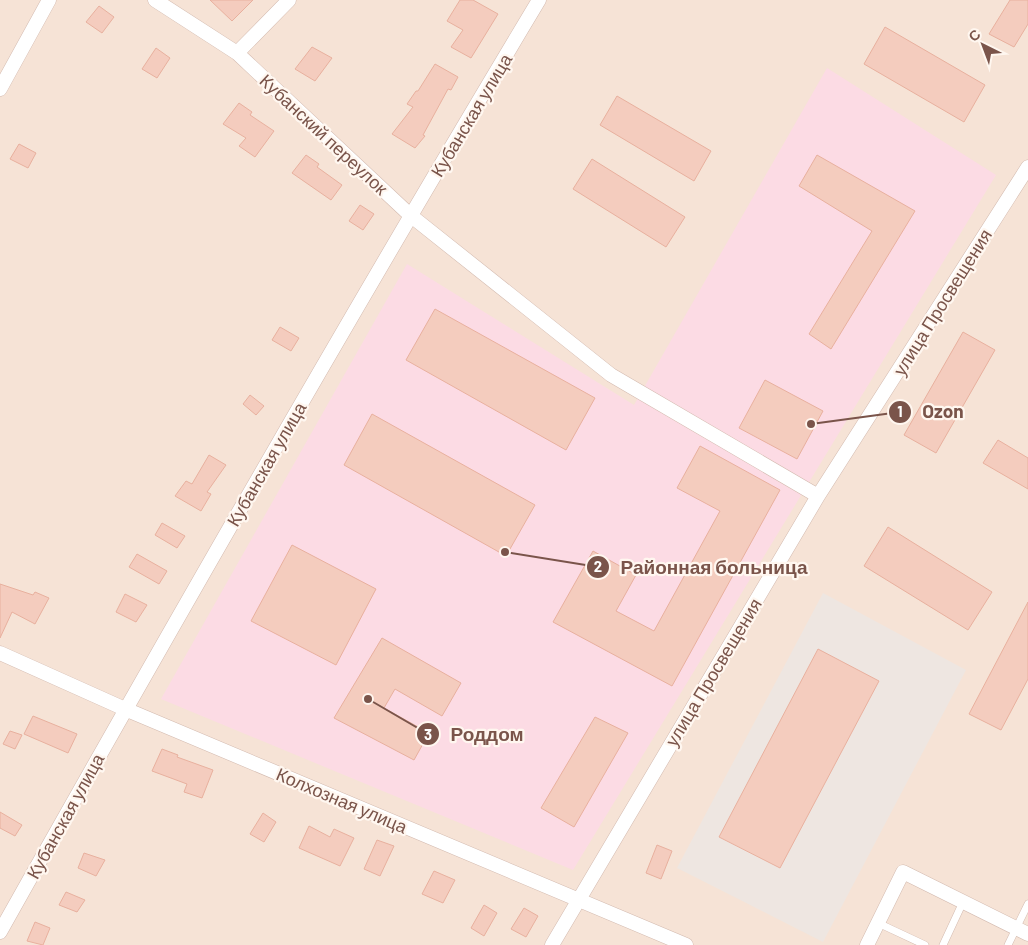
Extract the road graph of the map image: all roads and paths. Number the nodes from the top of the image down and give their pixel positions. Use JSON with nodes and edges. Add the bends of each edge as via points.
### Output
{"nodes":[{"id":1,"x":49,"y":0,"type":"edge"},
{"id":2,"x":155,"y":0,"type":"edge"},
{"id":3,"x":289,"y":0,"type":"edge"},
{"id":4,"x":540,"y":0,"type":"edge"},
{"id":5,"x":237,"y":53,"type":"junction"},
{"id":6,"x":0,"y":89,"type":"edge"},
{"id":7,"x":1028,"y":167,"type":"edge"},
{"id":8,"x":410,"y":215,"type":"junction"},
{"id":9,"x":818,"y":496,"type":"junction"},
{"id":10,"x":0,"y":653,"type":"edge"},
{"id":11,"x":125,"y":709,"type":"junction"},
{"id":12,"x":578,"y":899,"type":"junction"},
{"id":13,"x":963,"y":902,"type":"junction"},
{"id":14,"x":1028,"y":904,"type":"edge"},
{"id":15,"x":878,"y":923,"type":"junction"},
{"id":16,"x":1022,"y":931,"type":"edge"},
{"id":17,"x":0,"y":932,"type":"edge"},
{"id":18,"x":552,"y":945,"type":"edge"},
{"id":19,"x":686,"y":945,"type":"edge"},
{"id":20,"x":867,"y":945,"type":"edge"},
{"id":21,"x":926,"y":945,"type":"edge"},
{"id":22,"x":943,"y":945,"type":"edge"},
{"id":23,"x":1008,"y":945,"type":"edge"}],
"edges":[{"from":1,"to":6,"type":"street"},
{"from":2,"to":5,"type":"street","name":"Кубанский переулок"},
{"from":3,"to":5,"type":"street"},
{"from":4,"to":8,"type":"street","name":"Кубанская улица"},
{"from":5,"to":8,"type":"street","name":"Кубанский переулок"},
{"from":7,"to":9,"type":"street","name":"улица Просвещения"},
{"from":8,"to":9,"type":"street","name":"Кубанский переулок","via":[[611,375]]},
{"from":8,"to":11,"type":"street","name":"Кубанская улица"},
{"from":9,"to":12,"type":"street","name":"улица Просвещения"},
{"from":10,"to":11,"type":"street","name":"Колхозная улица"},
{"from":11,"to":12,"type":"street","name":"Колхозная улица"},
{"from":11,"to":17,"type":"street","name":"Кубанская улица"},
{"from":12,"to":18,"type":"street","name":"улица Просвещения"},
{"from":12,"to":19,"type":"street","name":"Колхозная улица"},
{"from":13,"to":15,"type":"street","via":[[903,872]]},
{"from":13,"to":16,"type":"street"},
{"from":13,"to":22,"type":"lane"},
{"from":14,"to":16,"type":"lane"},
{"from":15,"to":20,"type":"street"},
{"from":15,"to":21,"type":"lane"},
{"from":16,"to":23,"type":"lane"}]}
